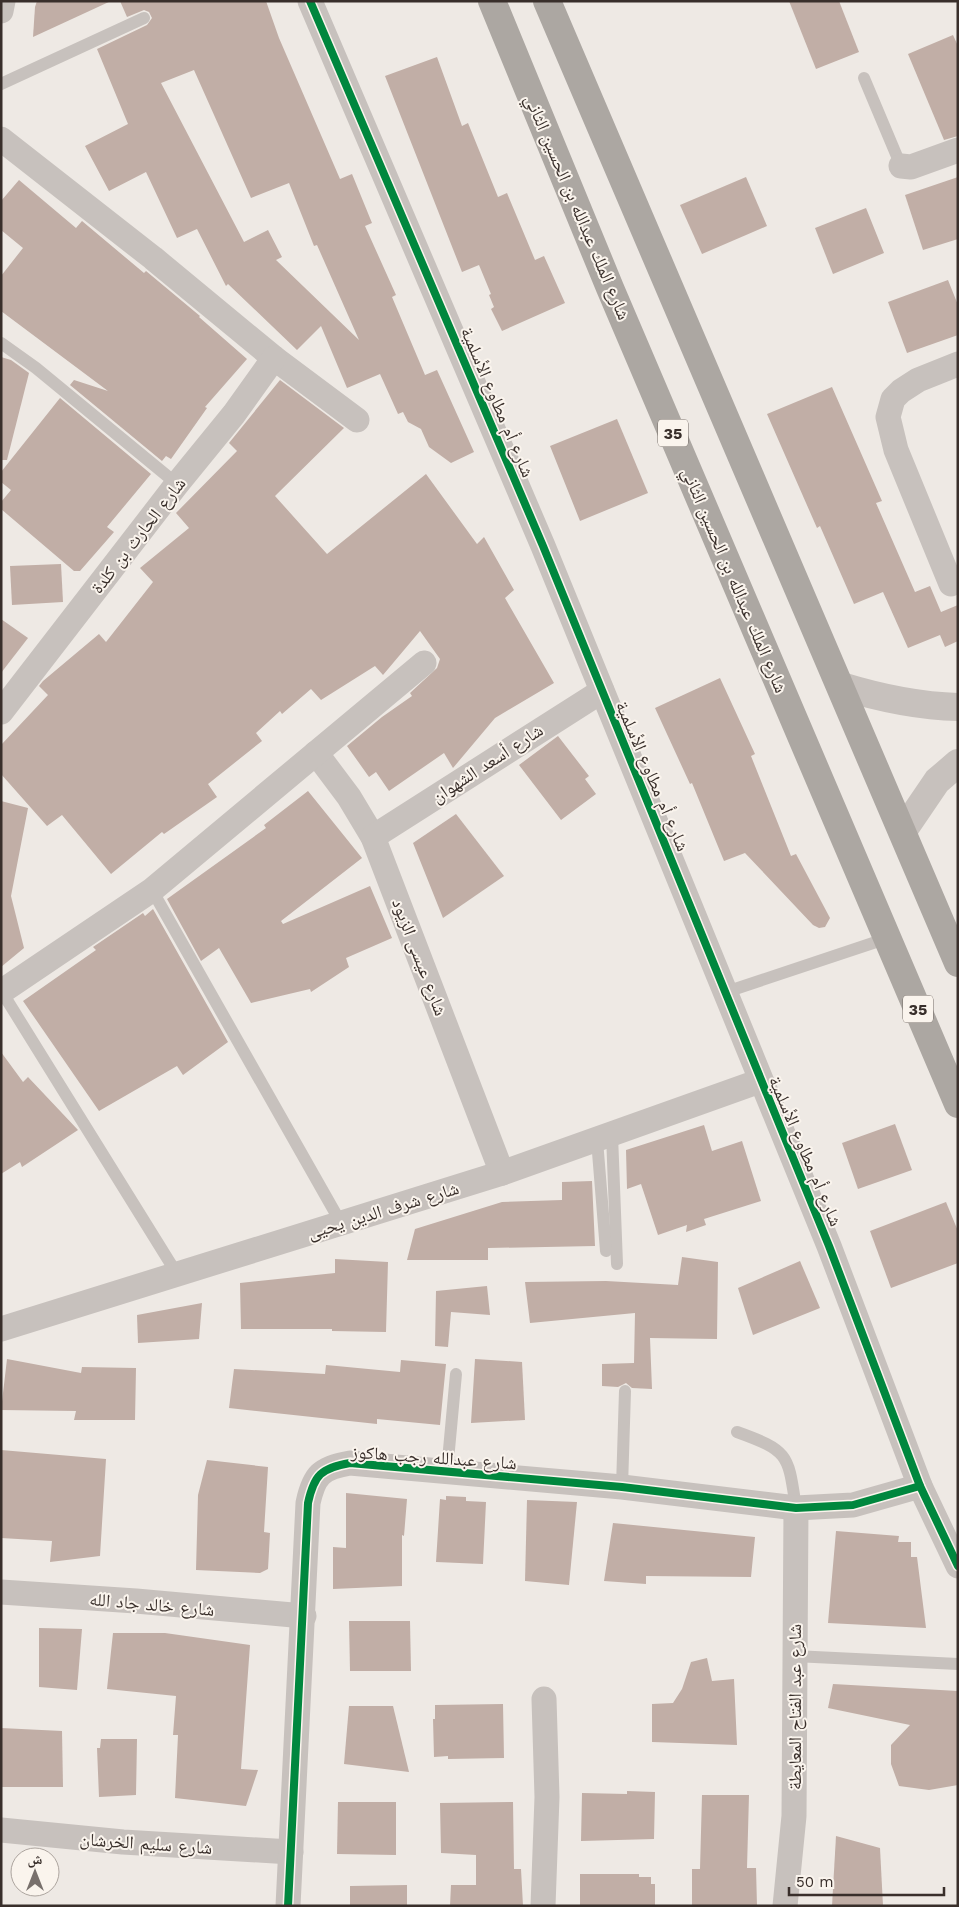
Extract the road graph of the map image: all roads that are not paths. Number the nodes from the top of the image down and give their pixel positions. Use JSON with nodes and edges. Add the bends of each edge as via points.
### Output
{"nodes":[{"id":1,"x":3,"y":1,"type":"edge"},
{"id":2,"x":310,"y":1,"type":"edge"},
{"id":3,"x":492,"y":1,"type":"edge"},
{"id":4,"x":547,"y":1,"type":"edge"},
{"id":5,"x":1,"y":11,"type":"edge"},
{"id":6,"x":144,"y":18,"type":"dead end"},
{"id":7,"x":864,"y":78,"type":"dead end"},
{"id":8,"x":1,"y":84,"type":"edge"},
{"id":9,"x":1,"y":139,"type":"edge"},
{"id":10,"x":958,"y":150,"type":"edge"},
{"id":11,"x":901,"y":166,"type":"joint"},
{"id":12,"x":1,"y":344,"type":"edge"},
{"id":13,"x":274,"y":358,"type":"junction"},
{"id":14,"x":958,"y":364,"type":"edge"},
{"id":15,"x":357,"y":420,"type":"dead end"},
{"id":16,"x":177,"y":484,"type":"junction"},
{"id":17,"x":951,"y":584,"type":"dead end"},
{"id":18,"x":424,"y":663,"type":"dead end"},
{"id":19,"x":841,"y":686,"type":"junction"},
{"id":20,"x":602,"y":691,"type":"junction"},
{"id":21,"x":958,"y":707,"type":"edge"},
{"id":22,"x":1,"y":712,"type":"edge"},
{"id":23,"x":316,"y":753,"type":"junction"},
{"id":24,"x":958,"y":763,"type":"edge"},
{"id":25,"x":903,"y":831,"type":"junction"},
{"id":26,"x":373,"y":837,"type":"junction"},
{"id":27,"x":152,"y":890,"type":"junction"},
{"id":28,"x":888,"y":938,"type":"junction"},
{"id":29,"x":958,"y":963,"type":"edge"},
{"id":30,"x":2,"y":992,"type":"edge"},
{"id":31,"x":726,"y":992,"type":"junction"},
{"id":32,"x":760,"y":1081,"type":"junction"},
{"id":33,"x":958,"y":1104,"type":"edge"},
{"id":34,"x":605,"y":1138,"type":"junction"},
{"id":35,"x":502,"y":1173,"type":"junction"},
{"id":36,"x":341,"y":1223,"type":"junction"},
{"id":37,"x":606,"y":1251,"type":"dead end"},
{"id":38,"x":617,"y":1264,"type":"dead end"},
{"id":39,"x":177,"y":1274,"type":"junction"},
{"id":40,"x":1,"y":1329,"type":"edge"},
{"id":41,"x":456,"y":1374,"type":"dead end"},
{"id":42,"x":625,"y":1391,"type":"dead end"},
{"id":43,"x":737,"y":1432,"type":"dead end"},
{"id":44,"x":447,"y":1471,"type":"junction"},
{"id":45,"x":920,"y":1486,"type":"junction"},
{"id":46,"x":622,"y":1488,"type":"junction"},
{"id":47,"x":796,"y":1508,"type":"junction"},
{"id":48,"x":958,"y":1566,"type":"edge"},
{"id":49,"x":1,"y":1592,"type":"edge"},
{"id":50,"x":304,"y":1616,"type":"junction"},
{"id":51,"x":794,"y":1656,"type":"junction"},
{"id":52,"x":958,"y":1664,"type":"edge"},
{"id":53,"x":544,"y":1700,"type":"dead end"},
{"id":54,"x":1,"y":1830,"type":"edge"},
{"id":55,"x":291,"y":1852,"type":"junction"},
{"id":56,"x":288,"y":1906,"type":"edge"},
{"id":57,"x":543,"y":1906,"type":"edge"},
{"id":58,"x":785,"y":1906,"type":"edge"}],
"edges":[{"from":1,"to":5,"type":"street"},
{"from":2,"to":20,"type":"street","name":"شارع أم مطاوع الأسلمية"},
{"from":3,"to":28,"type":"highway","name":"شارع الملك عبدالله بن الحسين الثاني","number":"35","via":[[610,288]]},
{"from":4,"to":19,"type":"highway"},
{"from":6,"to":8,"type":"lane"},
{"from":7,"to":11,"type":"lane"},
{"from":9,"to":13,"type":"street"},
{"from":10,"to":11,"type":"street","via":[[911,167]]},
{"from":12,"to":16,"type":"lane","via":[[36,368]]},
{"from":13,"to":15,"type":"street"},
{"from":13,"to":16,"type":"street","name":"شارع الحارث بن كلدة"},
{"from":14,"to":17,"type":"street","via":[[918,380],[901,391],[893,399],[888,417],[896,450]]},
{"from":16,"to":22,"type":"street","name":"شارع الحارث بن كلدة"},
{"from":18,"to":23,"type":"street"},
{"from":19,"to":21,"type":"street","via":[[913,704]]},
{"from":19,"to":25,"type":"highway"},
{"from":20,"to":26,"type":"street","name":"شارع أسعد الشهوان"},
{"from":20,"to":31,"type":"street","name":"شارع أم مطاوع الأسلمية"},
{"from":23,"to":26,"type":"street","name":"شارع عيسى الزيود","via":[[349,797]]},
{"from":23,"to":27,"type":"street"},
{"from":24,"to":25,"type":"street","via":[[937,781]]},
{"from":25,"to":29,"type":"highway"},
{"from":26,"to":35,"type":"street","name":"شارع عيسى الزيود"},
{"from":27,"to":30,"type":"street"},
{"from":27,"to":36,"type":"lane"},
{"from":28,"to":31,"type":"lane"},
{"from":28,"to":33,"type":"highway","name":"شارع الملك عبدالله بن الحسين الثاني","number":"35"},
{"from":30,"to":39,"type":"lane"},
{"from":31,"to":32,"type":"street","name":"شارع أم مطاوع الأسلمية"},
{"from":32,"to":34,"type":"street","name":"شارع شرف الدين يحيى"},
{"from":32,"to":45,"type":"street","name":"شارع أم مطاوع الأسلمية","via":[[829,1246]]},
{"from":34,"to":35,"type":"street","name":"شارع شرف الدين يحيى"},
{"from":34,"to":37,"type":"lane"},
{"from":34,"to":38,"type":"lane"},
{"from":35,"to":36,"type":"street","name":"شارع شرف الدين يحيى"},
{"from":36,"to":39,"type":"street","name":"شارع شرف الدين يحيى"},
{"from":39,"to":40,"type":"street","name":"شارع شرف الدين يحيى"},
{"from":41,"to":44,"type":"lane"},
{"from":42,"to":46,"type":"lane"},
{"from":43,"to":47,"type":"lane","via":[[770,1444],[782,1453],[789,1463]]},
{"from":44,"to":46,"type":"street","name":"شارع عبدالله رجب هاكوز"},
{"from":44,"to":50,"type":"street","name":"شارع عبدالله رجب هاكوز","via":[[350,1463],[333,1466],[314,1480],[308,1503]]},
{"from":45,"to":47,"type":"street","name":"شارع عبدالله رجب هاكوز","via":[[853,1505]]},
{"from":45,"to":48,"type":"street","name":"شارع أم مطاوع الأسلمية"},
{"from":46,"to":47,"type":"street","name":"شارع عبدالله رجب هاكوز"},
{"from":47,"to":51,"type":"street","name":"شارع عبد الفتاح المعايطة"},
{"from":49,"to":50,"type":"street","name":"شارع خالد جاد الله"},
{"from":50,"to":55,"type":"street","name":"شارع عبدالله رجب هاكوز"},
{"from":51,"to":52,"type":"lane"},
{"from":51,"to":58,"type":"street","name":"شارع عبد الفتاح المعايطة","via":[[794,1816]]},
{"from":53,"to":57,"type":"street"},
{"from":54,"to":55,"type":"street","name":"شارع سليم الخرشان","via":[[122,1842]]},
{"from":55,"to":56,"type":"street","name":"شارع عبدالله رجب هاكوز"}]}
